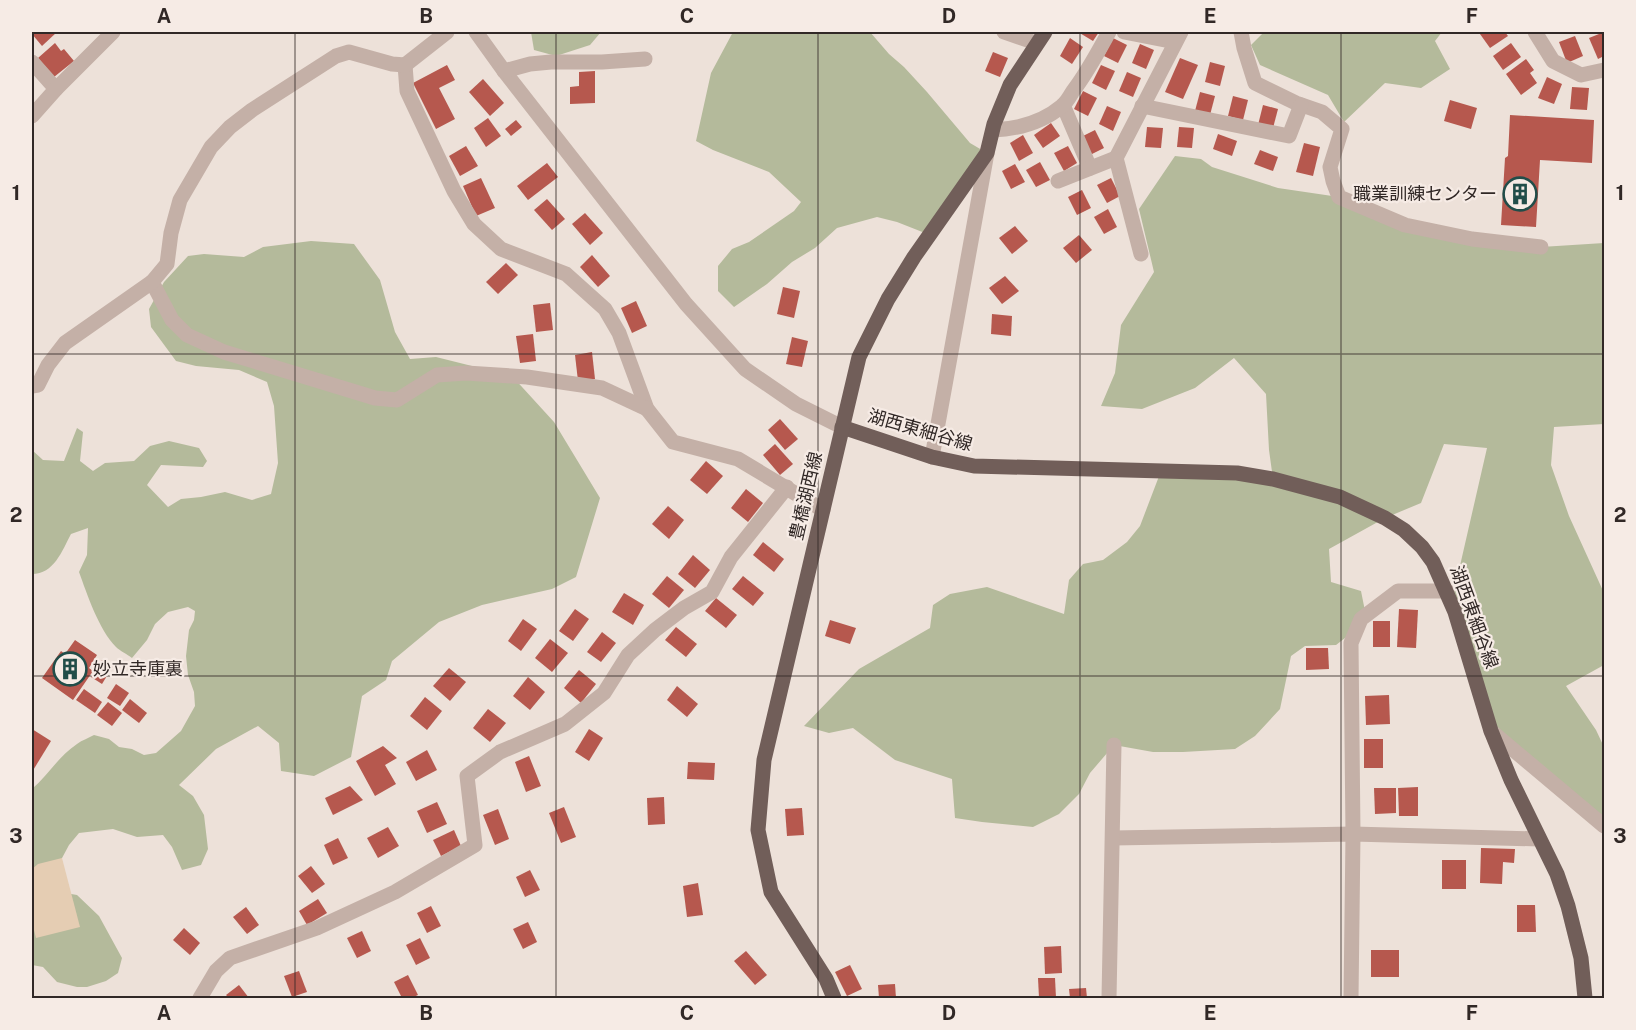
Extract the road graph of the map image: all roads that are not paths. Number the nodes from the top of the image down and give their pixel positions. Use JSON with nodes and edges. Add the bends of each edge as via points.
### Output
{"nodes":[{"id":1,"x":113,"y":32,"type":"edge"},
{"id":2,"x":447,"y":32,"type":"edge"},
{"id":3,"x":476,"y":32,"type":"edge"},
{"id":4,"x":1004,"y":32,"type":"edge"},
{"id":5,"x":1109,"y":32,"type":"edge"},
{"id":6,"x":1124,"y":32,"type":"edge"},
{"id":7,"x":1241,"y":32,"type":"edge"},
{"id":8,"x":1535,"y":32,"type":"edge"},
{"id":9,"x":1040,"y":37,"type":"edge"},
{"id":10,"x":1178,"y":37,"type":"edge"},
{"id":11,"x":645,"y":59,"type":"dead end"},
{"id":12,"x":32,"y":62,"type":"edge"},
{"id":13,"x":405,"y":65,"type":"junction"},
{"id":14,"x":1605,"y":70,"type":"edge"},
{"id":15,"x":504,"y":71,"type":"junction"},
{"id":16,"x":56,"y":89,"type":"junction"},
{"id":17,"x":1063,"y":105,"type":"junction"},
{"id":18,"x":1301,"y":105,"type":"junction"},
{"id":19,"x":1142,"y":106,"type":"junction"},
{"id":20,"x":32,"y":116,"type":"edge"},
{"id":21,"x":993,"y":130,"type":"junction"},
{"id":22,"x":987,"y":153,"type":"junction"},
{"id":23,"x":1116,"y":158,"type":"junction"},
{"id":24,"x":1090,"y":168,"type":"junction"},
{"id":25,"x":1058,"y":181,"type":"dead end"},
{"id":26,"x":1541,"y":247,"type":"dead end"},
{"id":27,"x":1141,"y":254,"type":"dead end"},
{"id":28,"x":152,"y":282,"type":"junction"},
{"id":29,"x":32,"y":386,"type":"edge"},
{"id":30,"x":647,"y":409,"type":"junction"},
{"id":31,"x":842,"y":427,"type":"junction"},
{"id":32,"x":932,"y":458,"type":"junction"},
{"id":33,"x":787,"y":487,"type":"junction"},
{"id":34,"x":822,"y":510,"type":"junction"},
{"id":35,"x":1447,"y":591,"type":"junction"},
{"id":36,"x":1491,"y":731,"type":"junction"},
{"id":37,"x":1114,"y":745,"type":"dead end"},
{"id":38,"x":1605,"y":826,"type":"edge"},
{"id":39,"x":1353,"y":834,"type":"junction"},
{"id":40,"x":1113,"y":838,"type":"junction"},
{"id":41,"x":1539,"y":839,"type":"junction"},
{"id":42,"x":200,"y":999,"type":"edge"},
{"id":43,"x":834,"y":999,"type":"edge"},
{"id":44,"x":1109,"y":999,"type":"edge"},
{"id":45,"x":1351,"y":999,"type":"edge"},
{"id":46,"x":1585,"y":999,"type":"edge"}],
"edges":[{"from":1,"to":16,"type":"street"},
{"from":2,"to":13,"type":"street"},
{"from":3,"to":15,"type":"street"},
{"from":4,"to":9,"type":"street"},
{"from":5,"to":17,"type":"street"},
{"from":6,"to":10,"type":"street"},
{"from":7,"to":18,"type":"street","via":[[1255,83]]},
{"from":8,"to":14,"type":"street","via":[[1553,62],[1581,75]]},
{"from":9,"to":21,"type":"main road","name":"豊橋湖西線","via":[[1010,85]]},
{"from":10,"to":19,"type":"street"},
{"from":11,"to":15,"type":"street","via":[[551,62]]},
{"from":12,"to":16,"type":"street"},
{"from":13,"to":28,"type":"street","via":[[349,52],[336,56],[230,127],[211,147],[180,200],[167,264]]},
{"from":13,"to":30,"type":"street","via":[[407,91],[454,191],[474,224],[501,249],[566,274],[605,309],[619,333]]},
{"from":15,"to":31,"type":"street","via":[[686,304],[745,369],[796,404]]},
{"from":16,"to":20,"type":"street"},
{"from":17,"to":21,"type":"street","via":[[1026,125]]},
{"from":17,"to":24,"type":"street"},
{"from":18,"to":19,"type":"street","via":[[1289,136]]},
{"from":18,"to":26,"type":"street","via":[[1322,112],[1342,129],[1330,167],[1339,197],[1405,225],[1472,239]]},
{"from":19,"to":23,"type":"street"},
{"from":21,"to":22,"type":"main road","name":"豊橋湖西線"},
{"from":22,"to":31,"type":"main road","name":"豊橋湖西線","via":[[888,299],[859,357]]},
{"from":22,"to":32,"type":"street"},
{"from":23,"to":24,"type":"street"},
{"from":23,"to":27,"type":"street"},
{"from":24,"to":25,"type":"street"},
{"from":28,"to":29,"type":"street","via":[[65,343],[38,385]]},
{"from":28,"to":30,"type":"street","via":[[172,320],[187,335],[224,352],[375,398],[397,400],[437,375],[466,373],[602,388]]},
{"from":30,"to":33,"type":"street","via":[[672,442],[738,459]]},
{"from":31,"to":32,"type":"main road","name":"湖西東細谷線"},
{"from":31,"to":34,"type":"main road","name":"豊橋湖西線"},
{"from":32,"to":35,"type":"main road","name":"湖西東細谷線","via":[[974,466],[1237,473],[1273,479],[1340,497],[1404,530],[1433,562]]},
{"from":33,"to":34,"type":"street"},
{"from":33,"to":42,"type":"street","via":[[731,557],[712,592],[684,608],[628,655],[604,693],[565,724],[500,752],[467,776],[475,845],[395,892],[317,928],[230,958],[216,971]]},
{"from":34,"to":43,"type":"main road","name":"豊橋湖西線","via":[[764,760],[758,831],[771,892],[826,979]]},
{"from":35,"to":36,"type":"main road","name":"湖西東細谷線"},
{"from":35,"to":39,"type":"street","via":[[1398,591],[1360,619],[1351,643]]},
{"from":36,"to":38,"type":"street"},
{"from":36,"to":41,"type":"main road","name":"湖西東細谷線"},
{"from":37,"to":40,"type":"street"},
{"from":39,"to":40,"type":"street"},
{"from":39,"to":41,"type":"street"},
{"from":39,"to":45,"type":"street"},
{"from":40,"to":44,"type":"street"},
{"from":41,"to":46,"type":"main road","name":"湖西東細谷線","via":[[1568,906],[1581,958]]}]}
